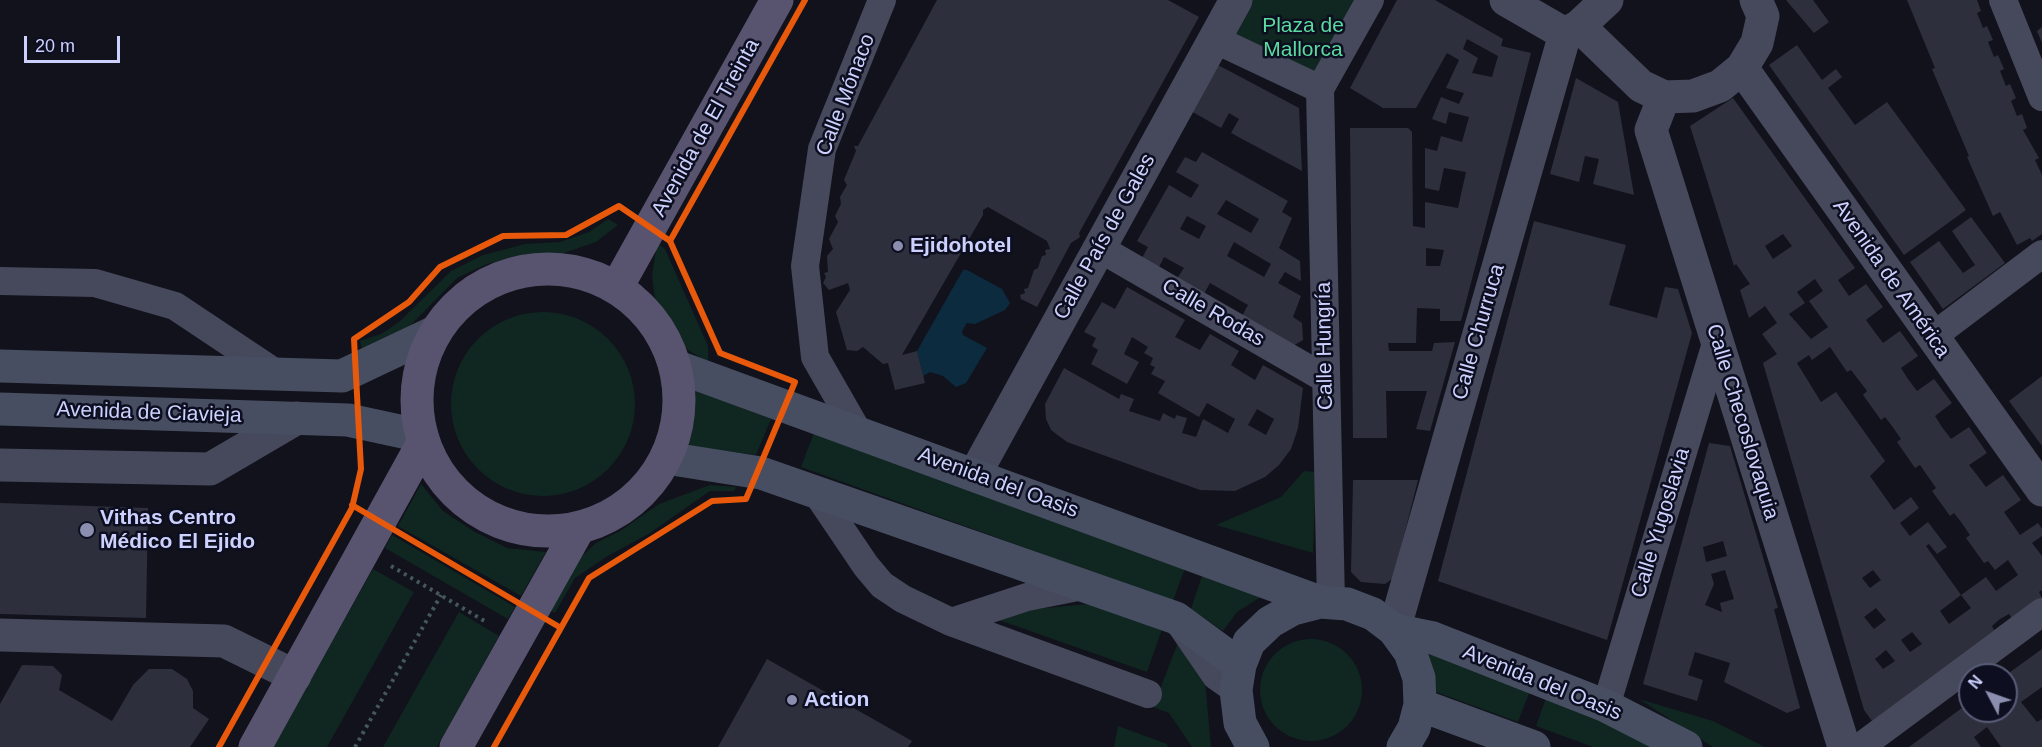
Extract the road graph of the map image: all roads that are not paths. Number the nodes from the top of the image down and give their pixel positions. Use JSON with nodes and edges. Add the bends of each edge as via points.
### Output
{"nodes":[{"id":1,"x":777,"y":0,"type":"edge"},
{"id":2,"x":882,"y":0,"type":"edge"},
{"id":3,"x":1236,"y":0,"type":"edge"},
{"id":4,"x":1370,"y":0,"type":"edge"},
{"id":5,"x":1506,"y":0,"type":"edge"},
{"id":6,"x":1607,"y":0,"type":"edge"},
{"id":7,"x":1756,"y":0,"type":"edge"},
{"id":8,"x":2002,"y":0,"type":"edge"},
{"id":9,"x":1572,"y":30,"type":"junction"},
{"id":10,"x":1214,"y":39,"type":"junction"},
{"id":11,"x":1742,"y":68,"type":"junction"},
{"id":12,"x":1320,"y":89,"type":"junction"},
{"id":13,"x":1664,"y":97,"type":"junction"},
{"id":14,"x":2042,"y":97,"type":"edge"},
{"id":15,"x":1099,"y":248,"type":"junction"},
{"id":16,"x":2042,"y":254,"type":"edge"},
{"id":17,"x":0,"y":281,"type":"edge"},
{"id":18,"x":617,"y":287,"type":"junction"},
{"id":19,"x":435,"y":332,"type":"junction"},
{"id":20,"x":1932,"y":337,"type":"junction"},
{"id":21,"x":1717,"y":340,"type":"junction"},
{"id":22,"x":0,"y":366,"type":"edge"},
{"id":23,"x":675,"y":366,"type":"junction"},
{"id":24,"x":277,"y":374,"type":"junction"},
{"id":25,"x":1326,"y":379,"type":"junction"},
{"id":26,"x":0,"y":409,"type":"edge"},
{"id":27,"x":297,"y":418,"type":"junction"},
{"id":28,"x":858,"y":432,"type":"junction"},
{"id":29,"x":423,"y":440,"type":"junction"},
{"id":30,"x":666,"y":458,"type":"junction"},
{"id":31,"x":0,"y":465,"type":"edge"},
{"id":32,"x":975,"y":474,"type":"junction"},
{"id":33,"x":2042,"y":490,"type":"edge"},
{"id":34,"x":818,"y":495,"type":"junction"},
{"id":35,"x":579,"y":528,"type":"junction"},
{"id":36,"x":1083,"y":586,"type":"junction"},
{"id":37,"x":1325,"y":603,"type":"junction"},
{"id":38,"x":2042,"y":612,"type":"edge"},
{"id":39,"x":951,"y":622,"type":"junction"},
{"id":40,"x":1394,"y":630,"type":"junction"},
{"id":41,"x":0,"y":635,"type":"edge"},
{"id":42,"x":295,"y":676,"type":"junction"},
{"id":43,"x":1238,"y":678,"type":"junction"},
{"id":44,"x":1148,"y":694,"type":"dead end"},
{"id":45,"x":1420,"y":705,"type":"junction"},
{"id":46,"x":1606,"y":706,"type":"junction"},
{"id":47,"x":1492,"y":741,"type":"edge"},
{"id":48,"x":1246,"y":743,"type":"edge"},
{"id":49,"x":255,"y":747,"type":"edge"},
{"id":50,"x":456,"y":747,"type":"edge"},
{"id":51,"x":1403,"y":747,"type":"edge"},
{"id":52,"x":1534,"y":747,"type":"edge"},
{"id":53,"x":1686,"y":747,"type":"edge"},
{"id":54,"x":1844,"y":747,"type":"edge"},
{"id":55,"x":1860,"y":747,"type":"edge"}],
"edges":[{"from":1,"to":18,"type":"main road","name":"Avenida de El Treinta"},
{"from":2,"to":28,"type":"street","name":"Calle Mónaco","via":[[822,149],[805,266],[815,357]]},
{"from":3,"to":10,"type":"street","name":"Calle País de Gales"},
{"from":4,"to":12,"type":"street"},
{"from":5,"to":9,"type":"street"},
{"from":6,"to":9,"type":"street"},
{"from":7,"to":11,"type":"street","via":[[1763,16],[1757,44]]},
{"from":8,"to":14,"type":"street"},
{"from":9,"to":13,"type":"street","via":[[1641,86]]},
{"from":9,"to":40,"type":"street","name":"Calle Churruca"},
{"from":10,"to":12,"type":"street"},
{"from":10,"to":15,"type":"street","name":"Calle País de Gales"},
{"from":11,"to":13,"type":"street","via":[[1720,86],[1693,96]]},
{"from":11,"to":20,"type":"street","name":"Avenida de América"},
{"from":12,"to":25,"type":"street","name":"Calle Hungría"},
{"from":13,"to":21,"type":"street","name":"Calle Checoslovaquia","via":[[1652,130]]},
{"from":15,"to":25,"type":"street","name":"Calle Rodas"},
{"from":15,"to":32,"type":"street","name":"Calle País de Gales"},
{"from":16,"to":20,"type":"street"},
{"from":17,"to":24,"type":"street","via":[[95,283],[175,306]]},
{"from":18,"to":19,"type":"main road","via":[[578,271],[537,268],[497,278],[462,300]]},
{"from":18,"to":23,"type":"main road","via":[[643,308],[663,335]]},
{"from":19,"to":24,"type":"main road","name":"Avenida de Ciavieja","via":[[342,376]]},
{"from":19,"to":29,"type":"main road","via":[[420,367],[416,406]]},
{"from":20,"to":33,"type":"street","name":"Avenida de América"},
{"from":21,"to":46,"type":"street","name":"Calle Yugoslavia"},
{"from":21,"to":54,"type":"street","name":"Calle Checoslovaquia"},
{"from":22,"to":24,"type":"main road","name":"Avenida de Ciavieja"},
{"from":23,"to":28,"type":"main road","name":"Avenida del Oasis"},
{"from":23,"to":30,"type":"main road","via":[[680,397],[677,429]]},
{"from":25,"to":37,"type":"street","name":"Calle Hungría"},
{"from":26,"to":27,"type":"main road","name":"Avenida de Ciavieja"},
{"from":27,"to":29,"type":"main road","name":"Avenida de Ciavieja","via":[[348,420]]},
{"from":27,"to":31,"type":"street","name":"Avenida de Ciavieja","via":[[210,469]]},
{"from":28,"to":32,"type":"main road","name":"Avenida del Oasis"},
{"from":29,"to":35,"type":"main road","via":[[441,478],[468,505],[502,524],[540,531]]},
{"from":29,"to":42,"type":"main road"},
{"from":30,"to":34,"type":"main road","via":[[761,473]]},
{"from":30,"to":35,"type":"main road","via":[[644,490],[614,513]]},
{"from":32,"to":37,"type":"main road","name":"Avenida del Oasis"},
{"from":34,"to":36,"type":"main road"},
{"from":34,"to":39,"type":"street","via":[[882,585],[922,610]]},
{"from":35,"to":50,"type":"main road"},
{"from":36,"to":39,"type":"street","via":[[1028,597]]},
{"from":36,"to":43,"type":"main road","via":[[1176,618]]},
{"from":37,"to":40,"type":"main road","name":"Avenida del Oasis","via":[[1347,604],[1373,614]]},
{"from":37,"to":43,"type":"main road","via":[[1293,609],[1270,622],[1249,642]]},
{"from":38,"to":55,"type":"street"},
{"from":39,"to":44,"type":"street"},
{"from":40,"to":45,"type":"main road","via":[[1410,652],[1419,678]]},
{"from":40,"to":46,"type":"main road","name":"Avenida del Oasis","via":[[1433,638]]},
{"from":41,"to":42,"type":"street","via":[[224,641]]},
{"from":42,"to":49,"type":"main road"},
{"from":43,"to":48,"type":"main road","via":[[1236,707]]},
{"from":45,"to":47,"type":"main road"},
{"from":45,"to":51,"type":"main road","via":[[1414,728]]},
{"from":46,"to":53,"type":"main road","name":"Avenida del Oasis"},
{"from":47,"to":52,"type":"main road"}]}
